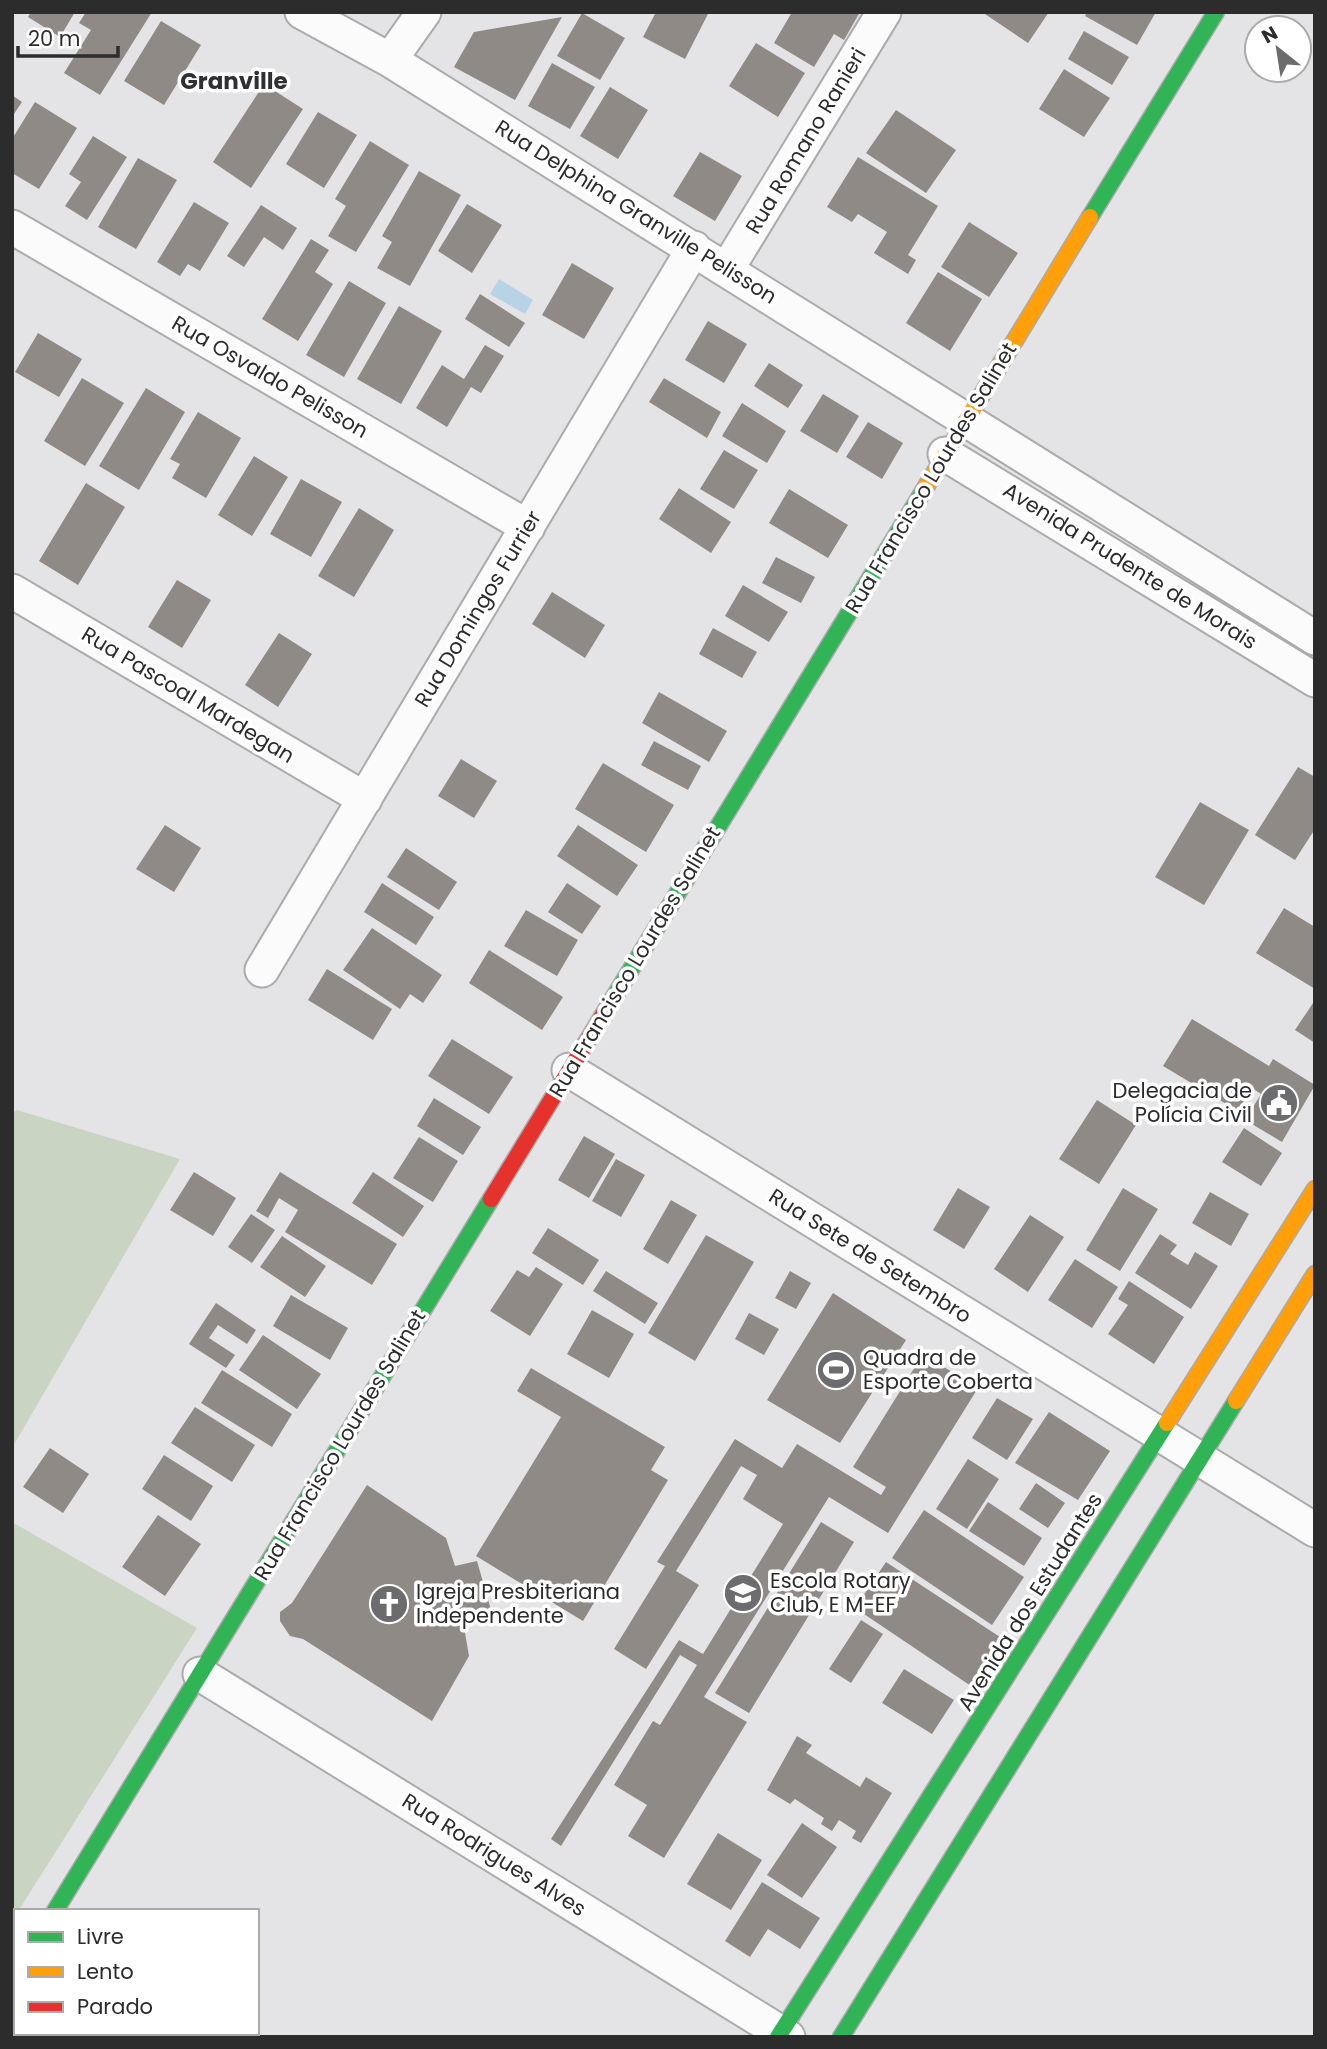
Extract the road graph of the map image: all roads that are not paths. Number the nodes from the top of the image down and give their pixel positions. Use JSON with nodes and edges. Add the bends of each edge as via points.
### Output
{"nodes":[{"id":1,"x":302,"y":12,"type":"edge"},
{"id":2,"x":424,"y":12,"type":"edge"},
{"id":3,"x":884,"y":12,"type":"edge"},
{"id":4,"x":1216,"y":12,"type":"edge"},
{"id":5,"x":390,"y":60,"type":"junction"},
{"id":6,"x":12,"y":227,"type":"edge"},
{"id":7,"x":694,"y":248,"type":"junction"},
{"id":8,"x":727,"y":269,"type":"junction"},
{"id":9,"x":966,"y":420,"type":"junction"},
{"id":10,"x":946,"y":454,"type":"junction"},
{"id":11,"x":528,"y":527,"type":"junction"},
{"id":12,"x":12,"y":591,"type":"edge"},
{"id":13,"x":1315,"y":638,"type":"edge"},
{"id":14,"x":1315,"y":680,"type":"edge"},
{"id":15,"x":365,"y":799,"type":"junction"},
{"id":16,"x":262,"y":970,"type":"dead end"},
{"id":17,"x":569,"y":1070,"type":"junction"},
{"id":18,"x":1315,"y":1189,"type":"edge"},
{"id":19,"x":1308,"y":1213,"type":"edge"},
{"id":20,"x":1315,"y":1274,"type":"edge"},
{"id":21,"x":1160,"y":1436,"type":"junction"},
{"id":22,"x":1200,"y":1461,"type":"junction"},
{"id":23,"x":1315,"y":1530,"type":"edge"},
{"id":24,"x":200,"y":1674,"type":"junction"},
{"id":25,"x":56,"y":1909,"type":"edge"},
{"id":26,"x":782,"y":2035,"type":"edge"},
{"id":27,"x":841,"y":2037,"type":"edge"}],
"edges":[{"from":1,"to":5,"type":"street","name":"Rua Delphina Granville Pelisson"},
{"from":2,"to":5,"type":"street"},
{"from":3,"to":8,"type":"street","name":"Rua Romano Ranieri"},
{"from":4,"to":9,"type":"street","name":"Rua Francisco Lourdes Salinet"},
{"from":5,"to":7,"type":"street","name":"Rua Delphina Granville Pelisson"},
{"from":6,"to":11,"type":"street","name":"Rua Osvaldo Pelisson"},
{"from":7,"to":8,"type":"street","name":"Rua Delphina Granville Pelisson"},
{"from":7,"to":11,"type":"street","name":"Rua Domingos Furrier"},
{"from":8,"to":9,"type":"street","name":"Rua Delphina Granville Pelisson"},
{"from":9,"to":10,"type":"street","name":"Rua Francisco Lourdes Salinet"},
{"from":9,"to":13,"type":"street","name":"Avenida Prudente de Morais"},
{"from":10,"to":14,"type":"street","name":"Avenida Prudente de Morais"},
{"from":10,"to":17,"type":"street","name":"Rua Francisco Lourdes Salinet"},
{"from":11,"to":15,"type":"street","name":"Rua Domingos Furrier"},
{"from":12,"to":15,"type":"street","name":"Rua Pascoal Mardegan"},
{"from":15,"to":16,"type":"street","name":"Rua Domingos Furrier"},
{"from":17,"to":21,"type":"street","name":"Rua Sete de Setembro"},
{"from":17,"to":24,"type":"street","name":"Rua Francisco Lourdes Salinet"},
{"from":18,"to":19,"type":"street","name":"Avenida dos Estudantes"},
{"from":19,"to":21,"type":"street","name":"Avenida dos Estudantes"},
{"from":20,"to":22,"type":"street"},
{"from":21,"to":22,"type":"street","name":"Rua Sete de Setembro"},
{"from":21,"to":26,"type":"street","name":"Avenida dos Estudantes","via":[[928,1813]]},
{"from":22,"to":23,"type":"street","name":"Rua Sete de Setembro"},
{"from":22,"to":27,"type":"street","via":[[961,1832]]},
{"from":24,"to":25,"type":"street","name":"Rua Francisco Lourdes Salinet"},
{"from":24,"to":26,"type":"street","name":"Rua Rodrigues Alves"}]}
